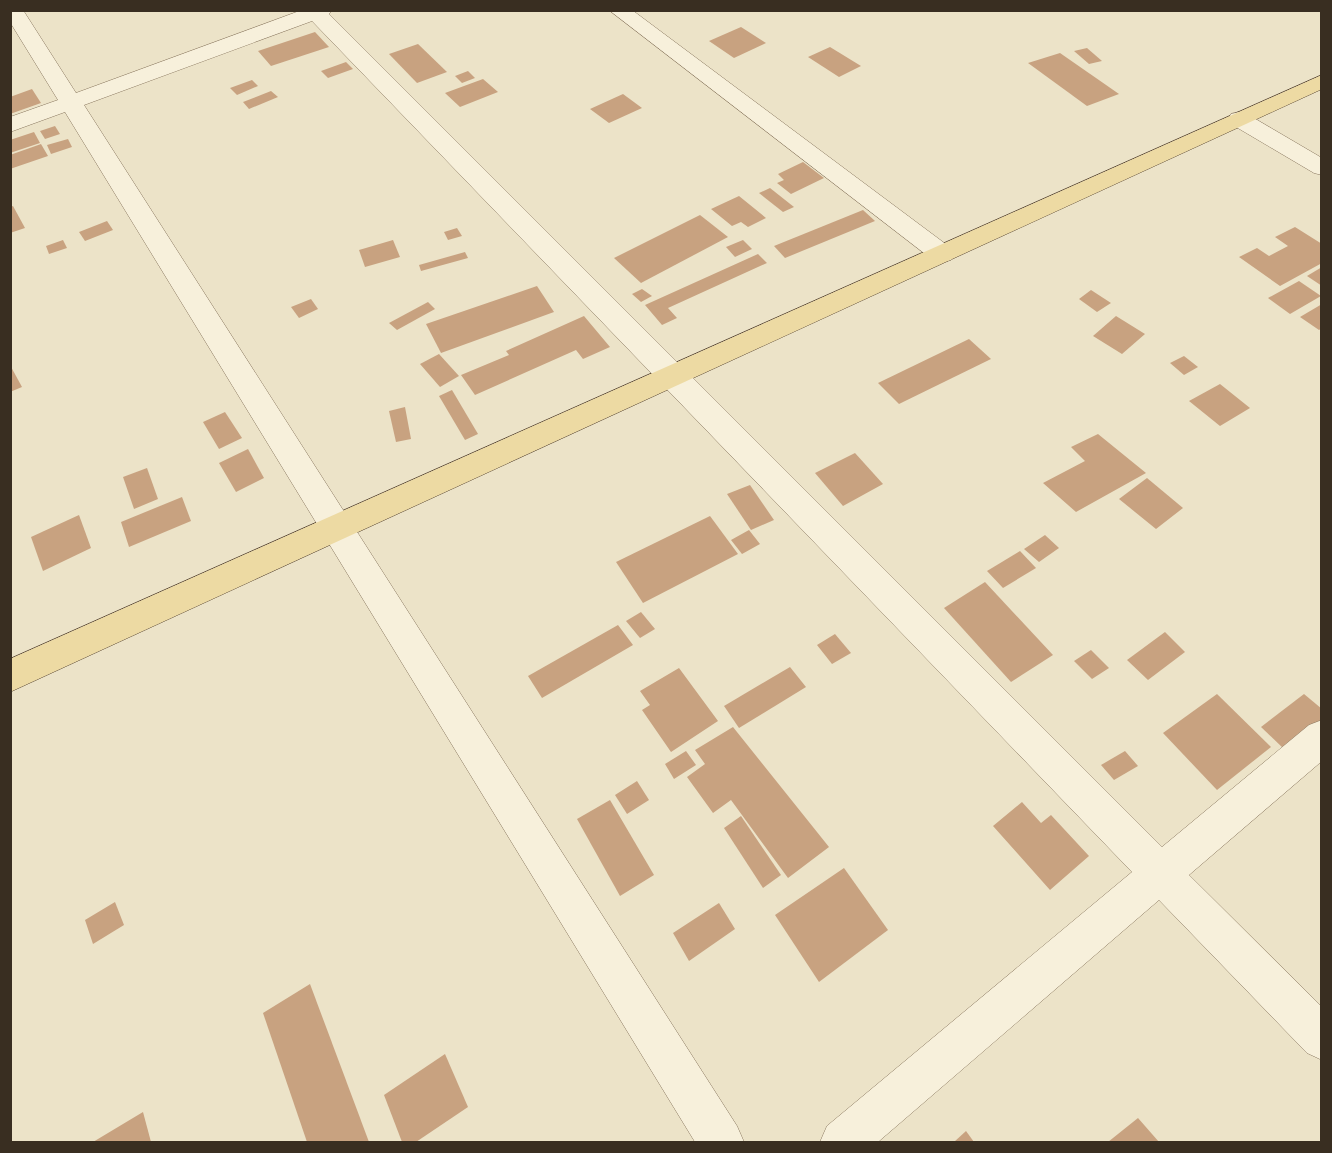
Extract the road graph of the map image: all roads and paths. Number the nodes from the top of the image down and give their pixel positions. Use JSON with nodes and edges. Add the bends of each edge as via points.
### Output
{"nodes":[{"id":1,"x":13,"y":10,"type":"edge"},
{"id":2,"x":619,"y":10,"type":"edge"},
{"id":3,"x":317,"y":11,"type":"edge"},
{"id":4,"x":1322,"y":81,"type":"edge"},
{"id":5,"x":71,"y":103,"type":"junction"},
{"id":6,"x":1239,"y":119,"type":"junction"},
{"id":7,"x":10,"y":125,"type":"edge"},
{"id":8,"x":1322,"y":168,"type":"edge"},
{"id":9,"x":942,"y":254,"type":"junction"},
{"id":10,"x":672,"y":376,"type":"junction"},
{"id":11,"x":336,"y":528,"type":"junction"},
{"id":12,"x":10,"y":676,"type":"edge"},
{"id":13,"x":1322,"y":737,"type":"edge"},
{"id":14,"x":1160,"y":874,"type":"junction"},
{"id":15,"x":1322,"y":1038,"type":"edge"},
{"id":16,"x":721,"y":1143,"type":"edge"},
{"id":17,"x":843,"y":1143,"type":"edge"}],
"edges":[{"from":1,"to":5,"type":"street"},
{"from":2,"to":9,"type":"street"},
{"from":3,"to":5,"type":"street"},
{"from":3,"to":10,"type":"street"},
{"from":4,"to":6,"type":"main road"},
{"from":5,"to":7,"type":"street"},
{"from":5,"to":11,"type":"street"},
{"from":6,"to":8,"type":"street"},
{"from":6,"to":9,"type":"main road"},
{"from":9,"to":10,"type":"main road"},
{"from":10,"to":11,"type":"main road"},
{"from":10,"to":14,"type":"street"},
{"from":11,"to":12,"type":"main road"},
{"from":11,"to":16,"type":"street"},
{"from":13,"to":14,"type":"street"},
{"from":14,"to":15,"type":"street"},
{"from":14,"to":17,"type":"street"}]}
